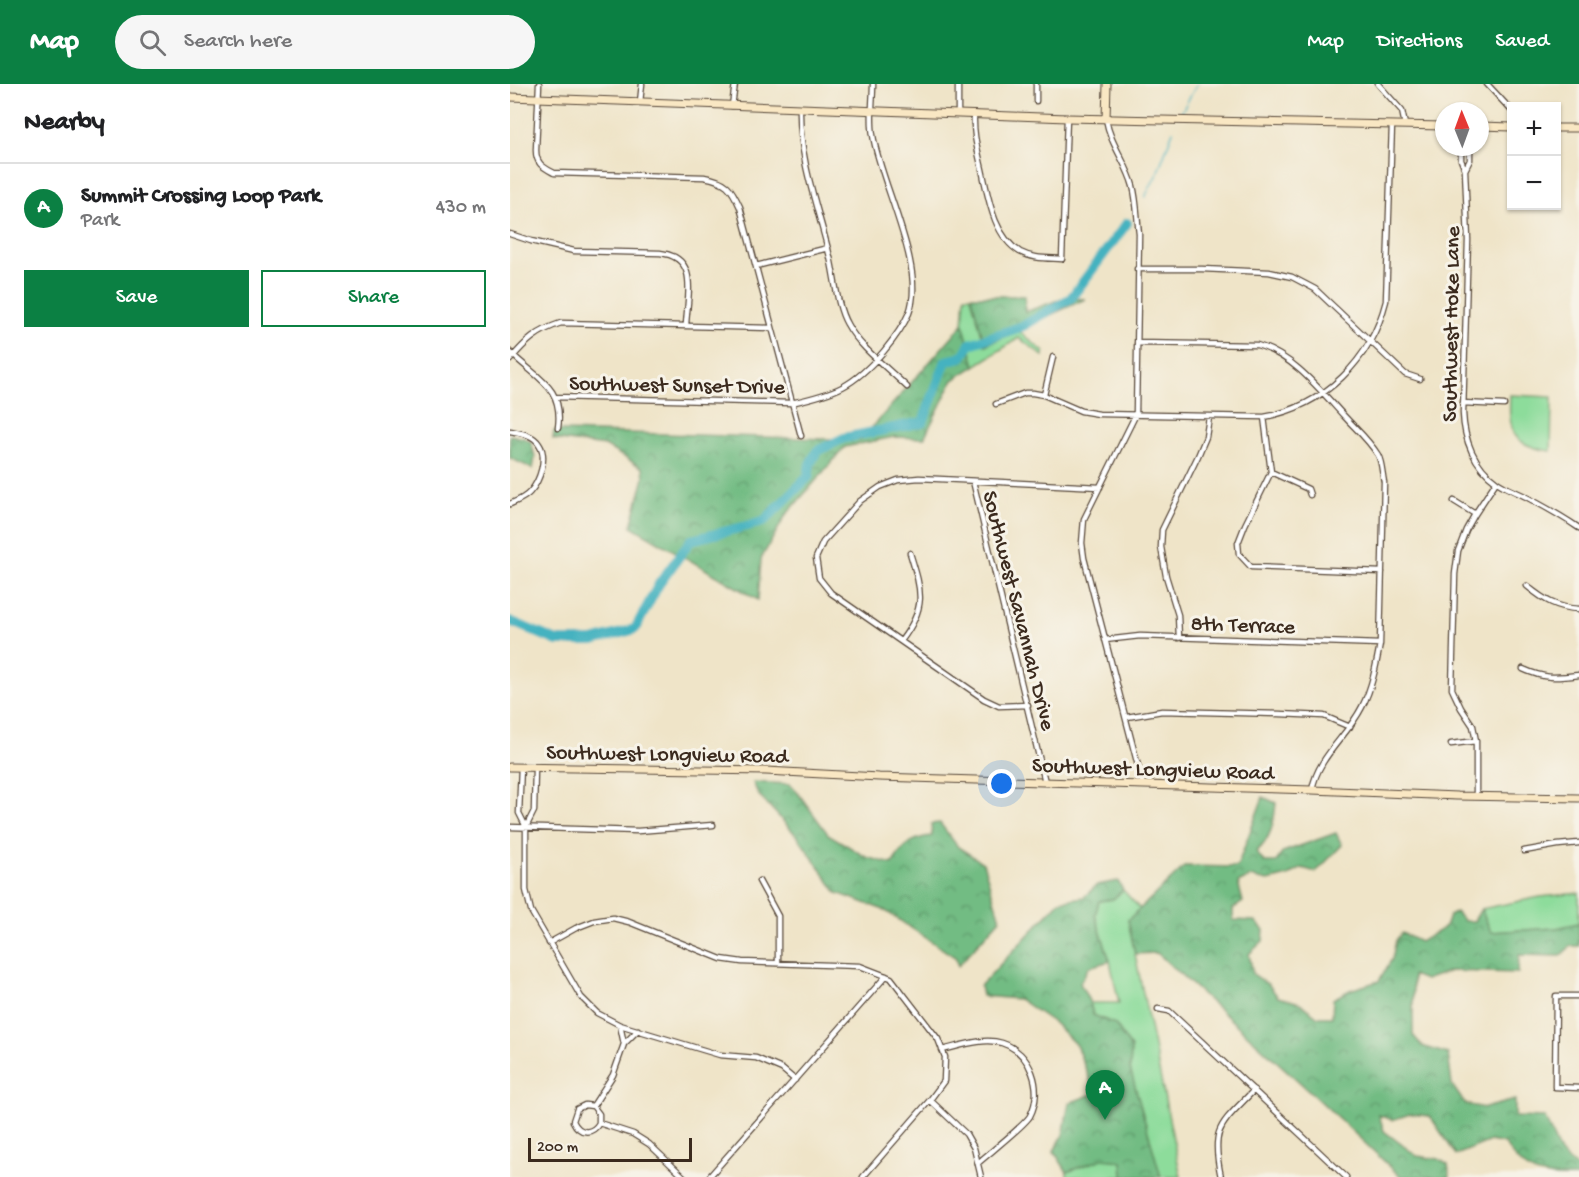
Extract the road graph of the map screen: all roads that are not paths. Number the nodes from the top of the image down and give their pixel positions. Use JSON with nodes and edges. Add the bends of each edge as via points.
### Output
{"nodes":[{"id":1,"x":539,"y":84,"type":"edge"},
{"id":2,"x":642,"y":84,"type":"edge"},
{"id":3,"x":735,"y":84,"type":"edge"},
{"id":4,"x":873,"y":84,"type":"edge"},
{"id":5,"x":958,"y":84,"type":"edge"},
{"id":6,"x":1036,"y":84,"type":"edge"},
{"id":7,"x":1107,"y":84,"type":"edge"},
{"id":8,"x":1378,"y":84,"type":"edge"},
{"id":9,"x":1487,"y":84,"type":"edge"},
{"id":10,"x":510,"y":97,"type":"edge"},
{"id":11,"x":537,"y":98,"type":"junction"},
{"id":12,"x":1036,"y":101,"type":"dead end"},
{"id":13,"x":640,"y":103,"type":"junction"},
{"id":14,"x":732,"y":106,"type":"junction"},
{"id":15,"x":1507,"y":106,"type":"edge"},
{"id":16,"x":800,"y":109,"type":"junction"},
{"id":17,"x":873,"y":111,"type":"junction"},
{"id":18,"x":958,"y":114,"type":"junction"},
{"id":19,"x":974,"y":114,"type":"junction"},
{"id":20,"x":1067,"y":118,"type":"junction"},
{"id":21,"x":1106,"y":119,"type":"junction"},
{"id":22,"x":1392,"y":125,"type":"junction"},
{"id":23,"x":1405,"y":125,"type":"junction"},
{"id":24,"x":1435,"y":126,"type":"edge"},
{"id":25,"x":1489,"y":126,"type":"edge"},
{"id":26,"x":1507,"y":127,"type":"edge"},
{"id":27,"x":1561,"y":128,"type":"edge"},
{"id":28,"x":1579,"y":128,"type":"edge"},
{"id":29,"x":1461,"y":156,"type":"edge"},
{"id":30,"x":1470,"y":156,"type":"edge"},
{"id":31,"x":1465,"y":170,"type":"junction"},
{"id":32,"x":510,"y":234,"type":"edge"},
{"id":33,"x":828,"y":248,"type":"junction"},
{"id":34,"x":756,"y":266,"type":"junction"},
{"id":35,"x":1137,"y":269,"type":"junction"},
{"id":36,"x":686,"y":326,"type":"junction"},
{"id":37,"x":772,"y":328,"type":"junction"},
{"id":38,"x":1371,"y":342,"type":"junction"},
{"id":39,"x":1137,"y":343,"type":"junction"},
{"id":40,"x":511,"y":356,"type":"edge"},
{"id":41,"x":1053,"y":357,"type":"dead end"},
{"id":42,"x":877,"y":358,"type":"junction"},
{"id":43,"x":1420,"y":379,"type":"dead end"},
{"id":44,"x":908,"y":387,"type":"dead end"},
{"id":45,"x":1323,"y":392,"type":"junction"},
{"id":46,"x":1044,"y":395,"type":"junction"},
{"id":47,"x":555,"y":397,"type":"junction"},
{"id":48,"x":791,"y":403,"type":"junction"},
{"id":49,"x":1463,"y":403,"type":"junction"},
{"id":50,"x":996,"y":404,"type":"dead end"},
{"id":51,"x":1504,"y":405,"type":"dead end"},
{"id":52,"x":1136,"y":414,"type":"junction"},
{"id":53,"x":1209,"y":417,"type":"junction"},
{"id":54,"x":1264,"y":417,"type":"junction"},
{"id":55,"x":558,"y":428,"type":"dead end"},
{"id":56,"x":510,"y":430,"type":"edge"},
{"id":57,"x":801,"y":436,"type":"dead end"},
{"id":58,"x":1271,"y":472,"type":"junction"},
{"id":59,"x":973,"y":481,"type":"junction"},
{"id":60,"x":1496,"y":482,"type":"junction"},
{"id":61,"x":1100,"y":487,"type":"junction"},
{"id":62,"x":1310,"y":495,"type":"dead end"},
{"id":63,"x":1454,"y":501,"type":"dead end"},
{"id":64,"x":510,"y":504,"type":"edge"},
{"id":65,"x":1475,"y":514,"type":"junction"},
{"id":66,"x":1579,"y":528,"type":"edge"},
{"id":67,"x":910,"y":554,"type":"dead end"},
{"id":68,"x":1382,"y":572,"type":"junction"},
{"id":69,"x":1527,"y":586,"type":"dead end"},
{"id":70,"x":1579,"y":609,"type":"edge"},
{"id":71,"x":1179,"y":638,"type":"junction"},
{"id":72,"x":1105,"y":640,"type":"junction"},
{"id":73,"x":901,"y":641,"type":"junction"},
{"id":74,"x":1380,"y":644,"type":"junction"},
{"id":75,"x":1523,"y":669,"type":"dead end"},
{"id":76,"x":1579,"y":675,"type":"edge"},
{"id":77,"x":1028,"y":705,"type":"junction"},
{"id":78,"x":1127,"y":717,"type":"junction"},
{"id":79,"x":1350,"y":727,"type":"junction"},
{"id":80,"x":1476,"y":741,"type":"junction"},
{"id":81,"x":1451,"y":744,"type":"dead end"},
{"id":82,"x":510,"y":767,"type":"edge"},
{"id":83,"x":521,"y":767,"type":"junction"},
{"id":84,"x":536,"y":768,"type":"junction"},
{"id":85,"x":1045,"y":782,"type":"junction"},
{"id":86,"x":1143,"y":785,"type":"junction"},
{"id":87,"x":1312,"y":790,"type":"junction"},
{"id":88,"x":1476,"y":796,"type":"junction"},
{"id":89,"x":1579,"y":798,"type":"edge"},
{"id":90,"x":713,"y":825,"type":"dead end"},
{"id":91,"x":510,"y":827,"type":"edge"},
{"id":92,"x":526,"y":827,"type":"junction"},
{"id":93,"x":1579,"y":843,"type":"edge"},
{"id":94,"x":1524,"y":851,"type":"dead end"},
{"id":95,"x":759,"y":881,"type":"dead end"},
{"id":96,"x":549,"y":943,"type":"junction"},
{"id":97,"x":777,"y":963,"type":"junction"},
{"id":98,"x":886,"y":976,"type":"junction"},
{"id":99,"x":1579,"y":996,"type":"edge"},
{"id":100,"x":1158,"y":1009,"type":"dead end"},
{"id":101,"x":620,"y":1025,"type":"junction"},
{"id":102,"x":638,"y":1030,"type":"junction"},
{"id":103,"x":624,"y":1044,"type":"junction"},
{"id":104,"x":942,"y":1050,"type":"junction"},
{"id":105,"x":795,"y":1080,"type":"junction"},
{"id":106,"x":1579,"y":1088,"type":"edge"},
{"id":107,"x":1254,"y":1090,"type":"junction"},
{"id":108,"x":930,"y":1100,"type":"junction"},
{"id":109,"x":593,"y":1106,"type":"junction"},
{"id":110,"x":599,"y":1123,"type":"junction"},
{"id":111,"x":978,"y":1162,"type":"junction"},
{"id":112,"x":684,"y":1177,"type":"edge"},
{"id":113,"x":709,"y":1177,"type":"edge"},
{"id":114,"x":863,"y":1177,"type":"edge"},
{"id":115,"x":981,"y":1177,"type":"edge"},
{"id":116,"x":1221,"y":1177,"type":"edge"},
{"id":117,"x":1346,"y":1177,"type":"edge"}],
"edges":[{"from":1,"to":11,"type":"street"},
{"from":2,"to":13,"type":"street"},
{"from":3,"to":14,"type":"street"},
{"from":4,"to":17,"type":"street","name":"Southwest Sunset Drive"},
{"from":5,"to":18,"type":"street"},
{"from":6,"to":12,"type":"street"},
{"from":7,"to":21,"type":"street"},
{"from":8,"to":23,"type":"street","via":[[1402,111]]},
{"from":9,"to":15,"type":"street"},
{"from":10,"to":11,"type":"street"},
{"from":11,"to":13,"type":"street"},
{"from":11,"to":34,"type":"street","via":[[536,159],[540,166],[554,173],[720,180],[732,189],[740,207]]},
{"from":13,"to":14,"type":"street"},
{"from":14,"to":16,"type":"street"},
{"from":16,"to":17,"type":"street"},
{"from":16,"to":33,"type":"street","via":[[805,169]]},
{"from":17,"to":18,"type":"street"},
{"from":17,"to":42,"type":"street","name":"Southwest Sunset Drive","via":[[873,135],[913,279],[909,312],[895,338]]},
{"from":18,"to":19,"type":"street"},
{"from":19,"to":20,"type":"street"},
{"from":19,"to":20,"type":"street","via":[[976,147],[998,225],[1020,252],[1062,259]]},
{"from":20,"to":21,"type":"street"},
{"from":21,"to":22,"type":"street"},
{"from":21,"to":35,"type":"street","via":[[1133,185],[1139,234]]},
{"from":22,"to":23,"type":"street"},
{"from":22,"to":38,"type":"street","via":[[1386,301]]},
{"from":23,"to":24,"type":"street"},
{"from":25,"to":26,"type":"street"},
{"from":27,"to":28,"type":"street"},
{"from":29,"to":31,"type":"street","name":"Southwest Hoke Lane"},
{"from":30,"to":31,"type":"street","name":"Southwest Hoke Lane"},
{"from":31,"to":49,"type":"street","name":"Southwest Hoke Lane","via":[[1468,240]]},
{"from":32,"to":36,"type":"street","via":[[574,251],[660,253],[680,258],[687,268]]},
{"from":33,"to":34,"type":"street"},
{"from":33,"to":42,"type":"street","via":[[842,315],[855,337]]},
{"from":34,"to":37,"type":"street"},
{"from":35,"to":38,"type":"street","via":[[1269,272],[1292,277],[1315,289]]},
{"from":35,"to":39,"type":"street"},
{"from":36,"to":37,"type":"street"},
{"from":36,"to":40,"type":"street","via":[[561,323],[544,328]]},
{"from":37,"to":48,"type":"street"},
{"from":38,"to":43,"type":"street","via":[[1405,374]]},
{"from":38,"to":45,"type":"street","via":[[1341,380]]},
{"from":39,"to":45,"type":"street","via":[[1269,348]]},
{"from":39,"to":52,"type":"street"},
{"from":40,"to":47,"type":"street","via":[[549,386]]},
{"from":41,"to":46,"type":"street"},
{"from":42,"to":44,"type":"street"},
{"from":42,"to":48,"type":"street","name":"Southwest Sunset Drive","via":[[847,386]]},
{"from":45,"to":54,"type":"street","via":[[1291,410]]},
{"from":45,"to":68,"type":"street","via":[[1379,457],[1384,482]]},
{"from":46,"to":50,"type":"street","via":[[1025,393]]},
{"from":46,"to":52,"type":"street","via":[[1081,411]]},
{"from":47,"to":48,"type":"street","name":"Southwest Sunset Drive"},
{"from":47,"to":55,"type":"street","name":"Southwest Sunset Drive"},
{"from":48,"to":57,"type":"street"},
{"from":49,"to":51,"type":"street"},
{"from":49,"to":60,"type":"street","name":"Southwest Hoke Lane","via":[[1463,426],[1469,448]]},
{"from":52,"to":53,"type":"street"},
{"from":52,"to":61,"type":"street"},
{"from":53,"to":54,"type":"street"},
{"from":53,"to":71,"type":"street","via":[[1206,437],[1162,530],[1161,547],[1178,615]]},
{"from":54,"to":58,"type":"street"},
{"from":56,"to":64,"type":"street","via":[[529,435],[539,443],[543,458],[530,492]]},
{"from":58,"to":62,"type":"street","via":[[1308,489]]},
{"from":58,"to":68,"type":"street","via":[[1238,543],[1239,554],[1251,567]]},
{"from":59,"to":61,"type":"street"},
{"from":59,"to":73,"type":"street","via":[[919,478],[880,487],[860,501],[823,542],[816,558],[819,578],[831,593]]},
{"from":59,"to":77,"type":"street","name":"Southwest Savannah Drive"},
{"from":60,"to":65,"type":"street"},
{"from":60,"to":66,"type":"street","name":"Southwest Hoke Lane"},
{"from":61,"to":72,"type":"street","via":[[1084,519],[1082,543]]},
{"from":63,"to":65,"type":"street"},
{"from":65,"to":80,"type":"street","via":[[1456,562],[1451,676],[1455,698],[1473,726]]},
{"from":67,"to":73,"type":"street","via":[[920,585],[919,612]]},
{"from":68,"to":74,"type":"street"},
{"from":69,"to":70,"type":"street","via":[[1554,605]]},
{"from":71,"to":72,"type":"street","name":"8th Terrace","via":[[1140,636]]},
{"from":71,"to":74,"type":"street","name":"8th Terrace"},
{"from":72,"to":78,"type":"street"},
{"from":73,"to":77,"type":"street","via":[[984,699],[999,705]]},
{"from":74,"to":79,"type":"street","via":[[1371,685]]},
{"from":75,"to":76,"type":"street","via":[[1551,678]]},
{"from":77,"to":85,"type":"street","name":"Southwest Savannah Drive"},
{"from":78,"to":79,"type":"street","via":[[1162,711],[1280,714],[1324,716]]},
{"from":78,"to":86,"type":"street"},
{"from":79,"to":87,"type":"street","via":[[1319,765]]},
{"from":80,"to":81,"type":"street"},
{"from":80,"to":88,"type":"street"},
{"from":82,"to":83,"type":"street","name":"Southwest Longview Road"},
{"from":83,"to":84,"type":"street","name":"Southwest Longview Road"},
{"from":83,"to":92,"type":"street","via":[[519,813]]},
{"from":84,"to":85,"type":"street","name":"Southwest Longview Road","via":[[766,771]]},
{"from":84,"to":92,"type":"street","via":[[534,811]]},
{"from":85,"to":86,"type":"street","name":"Southwest Longview Road"},
{"from":86,"to":87,"type":"street","name":"Southwest Longview Road"},
{"from":87,"to":88,"type":"street","name":"Southwest Longview Road"},
{"from":88,"to":89,"type":"street","name":"Southwest Longview Road"},
{"from":90,"to":92,"type":"street","via":[[638,831]]},
{"from":91,"to":92,"type":"street"},
{"from":92,"to":96,"type":"street","via":[[526,890],[531,911]]},
{"from":93,"to":94,"type":"street"},
{"from":95,"to":97,"type":"street","via":[[778,916]]},
{"from":96,"to":97,"type":"street","via":[[576,928],[613,918],[721,959]]},
{"from":96,"to":101,"type":"street","via":[[581,997],[597,1013]]},
{"from":97,"to":98,"type":"street","via":[[860,966]]},
{"from":98,"to":104,"type":"street","via":[[938,1039]]},
{"from":98,"to":105,"type":"street"},
{"from":99,"to":106,"type":"street","via":[[1556,996],[1555,1087]]},
{"from":100,"to":107,"type":"street","via":[[1169,1011]]},
{"from":101,"to":102,"type":"street"},
{"from":101,"to":103,"type":"street"},
{"from":102,"to":103,"type":"street"},
{"from":102,"to":105,"type":"street","via":[[720,1055],[756,1058],[782,1069]]},
{"from":103,"to":109,"type":"street","via":[[613,1075]]},
{"from":104,"to":108,"type":"street","via":[[944,1081]]},
{"from":104,"to":111,"type":"street","via":[[982,1041],[1002,1042],[1027,1059],[1034,1078],[1035,1097],[1029,1117]]},
{"from":105,"to":113,"type":"street"},
{"from":107,"to":116,"type":"street","via":[[1221,1125],[1215,1141]]},
{"from":107,"to":117,"type":"street"},
{"from":108,"to":111,"type":"street","via":[[966,1134]]},
{"from":108,"to":114,"type":"street"},
{"from":109,"to":110,"type":"street"},
{"from":109,"to":110,"type":"street","via":[[577,1108],[573,1121],[585,1132]]},
{"from":110,"to":112,"type":"street","via":[[633,1134],[649,1144]]},
{"from":111,"to":115,"type":"street"}]}
